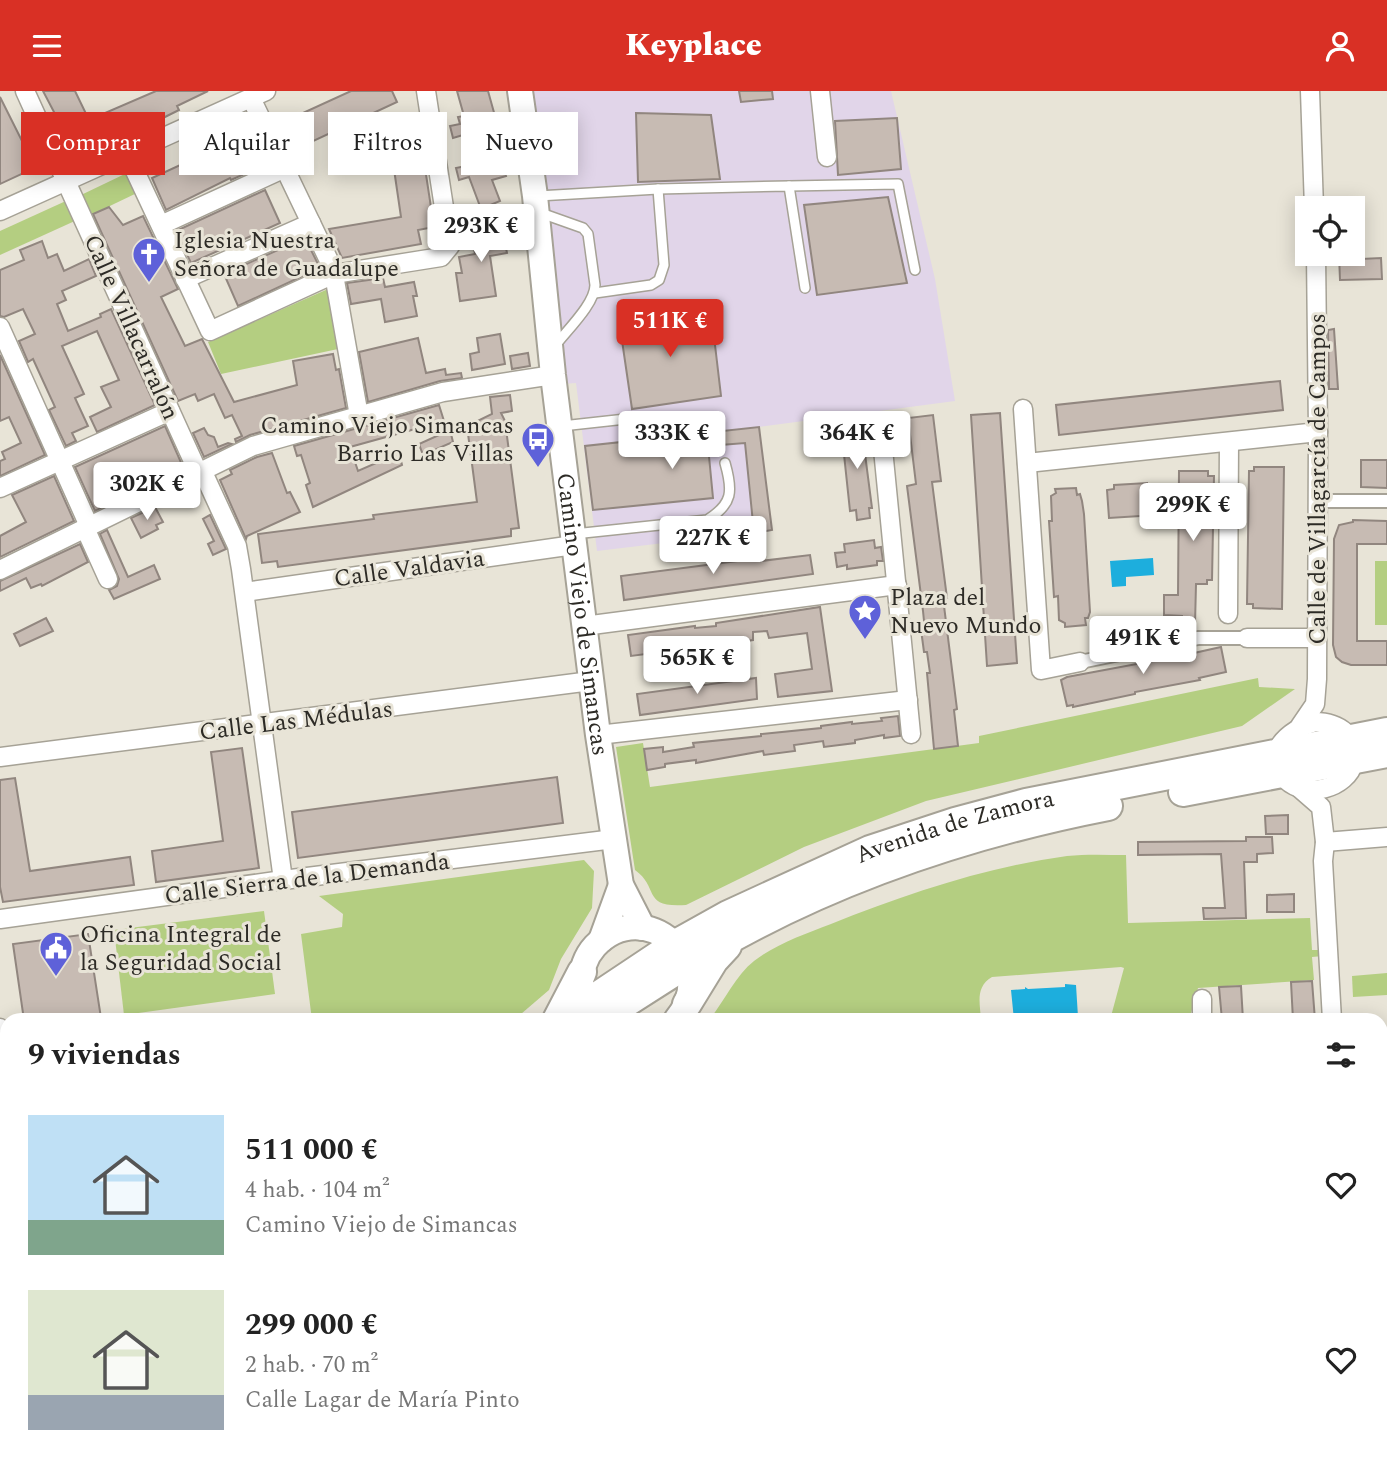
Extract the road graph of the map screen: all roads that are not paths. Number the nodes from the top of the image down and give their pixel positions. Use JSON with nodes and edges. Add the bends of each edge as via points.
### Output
{"nodes":[{"id":1,"x":25,"y":91,"type":"edge"},
{"id":2,"x":426,"y":91,"type":"edge"},
{"id":3,"x":520,"y":91,"type":"edge"},
{"id":4,"x":820,"y":91,"type":"edge"},
{"id":5,"x":1310,"y":91,"type":"edge"},
{"id":6,"x":258,"y":94,"type":"edge"},
{"id":7,"x":265,"y":112,"type":"edge"},
{"id":8,"x":165,"y":137,"type":"edge"},
{"id":9,"x":827,"y":157,"type":"dead end"},
{"id":10,"x":80,"y":175,"type":"edge"},
{"id":11,"x":137,"y":175,"type":"edge"},
{"id":12,"x":270,"y":175,"type":"edge"},
{"id":13,"x":288,"y":175,"type":"edge"},
{"id":14,"x":67,"y":181,"type":"junction"},
{"id":15,"x":789,"y":186,"type":"junction"},
{"id":16,"x":658,"y":189,"type":"junction"},
{"id":17,"x":1314,"y":196,"type":"edge"},
{"id":18,"x":536,"y":203,"type":"junction"},
{"id":19,"x":0,"y":211,"type":"edge"},
{"id":20,"x":311,"y":223,"type":"junction"},
{"id":21,"x":161,"y":226,"type":"junction"},
{"id":22,"x":1316,"y":266,"type":"edge"},
{"id":23,"x":915,"y":270,"type":"dead end"},
{"id":24,"x":334,"y":274,"type":"junction"},
{"id":25,"x":185,"y":279,"type":"junction"},
{"id":26,"x":805,"y":288,"type":"dead end"},
{"id":27,"x":595,"y":293,"type":"junction"},
{"id":28,"x":0,"y":327,"type":"edge"},
{"id":29,"x":551,"y":351,"type":"junction"},
{"id":30,"x":553,"y":375,"type":"junction"},
{"id":31,"x":1023,"y":409,"type":"dead end"},
{"id":32,"x":170,"y":411,"type":"junction"},
{"id":33,"x":359,"y":416,"type":"junction"},
{"id":34,"x":644,"y":417,"type":"dead end"},
{"id":35,"x":560,"y":426,"type":"junction"},
{"id":36,"x":1318,"y":432,"type":"junction"},
{"id":37,"x":882,"y":439,"type":"dead end"},
{"id":38,"x":1229,"y":442,"type":"junction"},
{"id":39,"x":60,"y":461,"type":"junction"},
{"id":40,"x":725,"y":463,"type":"dead end"},
{"id":41,"x":1027,"y":463,"type":"junction"},
{"id":42,"x":200,"y":471,"type":"junction"},
{"id":43,"x":0,"y":488,"type":"edge"},
{"id":44,"x":1318,"y":501,"type":"junction"},
{"id":45,"x":1387,"y":501,"type":"edge"},
{"id":46,"x":87,"y":527,"type":"junction"},
{"id":47,"x":573,"y":539,"type":"junction"},
{"id":48,"x":0,"y":570,"type":"edge"},
{"id":49,"x":108,"y":579,"type":"dead end"},
{"id":50,"x":897,"y":585,"type":"junction"},
{"id":51,"x":245,"y":592,"type":"junction"},
{"id":52,"x":1228,"y":614,"type":"dead end"},
{"id":53,"x":584,"y":627,"type":"junction"},
{"id":54,"x":1247,"y":638,"type":"joint"},
{"id":55,"x":1317,"y":638,"type":"junction"},
{"id":56,"x":1080,"y":662,"type":"joint"},
{"id":57,"x":591,"y":681,"type":"junction"},
{"id":58,"x":908,"y":700,"type":"junction"},
{"id":59,"x":1315,"y":704,"type":"junction"},
{"id":60,"x":263,"y":725,"type":"junction"},
{"id":61,"x":1300,"y":726,"type":"junction"},
{"id":62,"x":1387,"y":731,"type":"edge"},
{"id":63,"x":598,"y":734,"type":"junction"},
{"id":64,"x":911,"y":734,"type":"dead end"},
{"id":65,"x":1346,"y":740,"type":"junction"},
{"id":66,"x":1387,"y":753,"type":"edge"},
{"id":67,"x":0,"y":757,"type":"edge"},
{"id":68,"x":1285,"y":771,"type":"junction"},
{"id":69,"x":1329,"y":787,"type":"junction"},
{"id":70,"x":1321,"y":807,"type":"junction"},
{"id":71,"x":1387,"y":838,"type":"edge"},
{"id":72,"x":614,"y":839,"type":"junction"},
{"id":73,"x":1325,"y":842,"type":"junction"},
{"id":74,"x":283,"y":880,"type":"junction"},
{"id":75,"x":621,"y":885,"type":"junction"},
{"id":76,"x":0,"y":919,"type":"edge"},
{"id":77,"x":643,"y":928,"type":"junction"},
{"id":78,"x":735,"y":936,"type":"junction"},
{"id":79,"x":601,"y":940,"type":"junction"},
{"id":80,"x":681,"y":953,"type":"junction"},
{"id":81,"x":582,"y":972,"type":"junction"},
{"id":82,"x":1202,"y":999,"type":"dead end"},
{"id":83,"x":681,"y":1012,"type":"edge"},
{"id":84,"x":562,"y":1013,"type":"edge"},
{"id":85,"x":592,"y":1013,"type":"edge"},
{"id":86,"x":596,"y":1013,"type":"edge"},
{"id":87,"x":1202,"y":1013,"type":"edge"},
{"id":88,"x":1332,"y":1013,"type":"edge"}],
"edges":[{"from":1,"to":14,"type":"street","name":"Calle Villacarralón"},
{"from":2,"to":24,"type":"street","via":[[450,246],[441,257]]},
{"from":3,"to":18,"type":"main road","name":"Camino Viejo de Simancas"},
{"from":4,"to":9,"type":"street"},
{"from":5,"to":17,"type":"street"},
{"from":6,"to":7,"type":"street"},
{"from":6,"to":8,"type":"street"},
{"from":10,"to":14,"type":"street"},
{"from":11,"to":21,"type":"street"},
{"from":12,"to":21,"type":"street"},
{"from":13,"to":20,"type":"street"},
{"from":14,"to":19,"type":"street"},
{"from":14,"to":32,"type":"street","name":"Calle Villacarralón"},
{"from":15,"to":16,"type":"lane"},
{"from":15,"to":23,"type":"lane","via":[[898,184]]},
{"from":15,"to":26,"type":"lane"},
{"from":16,"to":18,"type":"lane"},
{"from":16,"to":27,"type":"lane","via":[[664,265],[659,280]]},
{"from":18,"to":27,"type":"lane","via":[[588,234]]},
{"from":18,"to":29,"type":"main road","name":"Camino Viejo de Simancas"},
{"from":20,"to":24,"type":"street"},
{"from":20,"to":25,"type":"street"},
{"from":21,"to":25,"type":"street"},
{"from":22,"to":36,"type":"street","name":"Calle de Villagarcía de Campos"},
{"from":24,"to":25,"type":"street","via":[[209,331]]},
{"from":24,"to":33,"type":"street"},
{"from":27,"to":29,"type":"lane"},
{"from":28,"to":39,"type":"street"},
{"from":29,"to":30,"type":"main road","name":"Camino Viejo de Simancas"},
{"from":30,"to":33,"type":"street","via":[[443,392]]},
{"from":30,"to":35,"type":"main road","name":"Camino Viejo de Simancas"},
{"from":31,"to":41,"type":"street"},
{"from":32,"to":39,"type":"street"},
{"from":32,"to":42,"type":"street","name":"Calle Villacarralón"},
{"from":33,"to":42,"type":"street","via":[[253,446]]},
{"from":34,"to":35,"type":"lane"},
{"from":35,"to":47,"type":"main road","name":"Camino Viejo de Simancas"},
{"from":36,"to":38,"type":"street"},
{"from":36,"to":44,"type":"street","name":"Calle de Villagarcía de Campos"},
{"from":37,"to":50,"type":"street"},
{"from":38,"to":41,"type":"street"},
{"from":38,"to":52,"type":"street"},
{"from":39,"to":43,"type":"street"},
{"from":39,"to":46,"type":"street"},
{"from":40,"to":47,"type":"lane","via":[[731,484],[729,497],[721,511],[707,520]]},
{"from":41,"to":56,"type":"street","via":[[1041,670]]},
{"from":42,"to":46,"type":"street"},
{"from":42,"to":51,"type":"street","name":"Calle Villacarralón","via":[[237,546]]},
{"from":44,"to":45,"type":"street"},
{"from":44,"to":55,"type":"street","name":"Calle de Villagarcía de Campos"},
{"from":46,"to":48,"type":"street"},
{"from":46,"to":49,"type":"street"},
{"from":47,"to":51,"type":"street","name":"Calle Valdavia"},
{"from":47,"to":53,"type":"main road","name":"Camino Viejo de Simancas"},
{"from":50,"to":53,"type":"street"},
{"from":50,"to":58,"type":"street"},
{"from":51,"to":60,"type":"street","name":"Calle Villacarralón"},
{"from":53,"to":57,"type":"main road","name":"Camino Viejo de Simancas"},
{"from":54,"to":55,"type":"street"},
{"from":54,"to":56,"type":"street","via":[[1198,638]]},
{"from":55,"to":59,"type":"street","name":"Calle de Villagarcía de Campos"},
{"from":57,"to":60,"type":"street","name":"Calle Las Médulas"},
{"from":57,"to":63,"type":"main road","name":"Camino Viejo de Simancas"},
{"from":58,"to":63,"type":"street"},
{"from":58,"to":64,"type":"street"},
{"from":59,"to":61,"type":"street"},
{"from":59,"to":65,"type":"street"},
{"from":60,"to":67,"type":"street","name":"Calle Las Médulas"},
{"from":60,"to":74,"type":"street","name":"Calle Villacarralón"},
{"from":61,"to":65,"type":"street","via":[[1315,722]]},
{"from":61,"to":68,"type":"street","via":[[1286,737]]},
{"from":62,"to":65,"type":"highway","name":"Avenida de Zamora"},
{"from":63,"to":72,"type":"main road","name":"Camino Viejo de Simancas"},
{"from":65,"to":66,"type":"highway","name":"Avenida de Zamora"},
{"from":65,"to":68,"type":"highway","name":"Avenida de Zamora"},
{"from":65,"to":69,"type":"street","via":[[1351,769]]},
{"from":68,"to":69,"type":"street","via":[[1318,790]]},
{"from":68,"to":70,"type":"street"},
{"from":68,"to":78,"type":"highway","name":"Avenida de Zamora","via":[[969,839],[825,893]]},
{"from":68,"to":80,"type":"highway","name":"Avenida de Zamora","via":[[1026,803],[943,826],[870,850],[741,908]]},
{"from":69,"to":70,"type":"street"},
{"from":70,"to":73,"type":"street"},
{"from":71,"to":73,"type":"street"},
{"from":72,"to":74,"type":"street","name":"Calle Sierra de la Demanda"},
{"from":72,"to":75,"type":"main road","name":"Camino Viejo de Simancas"},
{"from":73,"to":88,"type":"street"},
{"from":74,"to":76,"type":"street","name":"Calle Sierra de la Demanda"},
{"from":75,"to":77,"type":"main road","name":"Camino Viejo de Simancas"},
{"from":75,"to":79,"type":"main road","name":"Camino Viejo de Simancas"},
{"from":77,"to":79,"type":"main road","via":[[622,929]]},
{"from":77,"to":80,"type":"main road","via":[[665,936]]},
{"from":78,"to":80,"type":"highway","name":"Avenida de Zamora"},
{"from":78,"to":83,"type":"highway"},
{"from":79,"to":81,"type":"main road","name":"Camino Viejo de Simancas"},
{"from":80,"to":83,"type":"main road","via":[[691,985]]},
{"from":80,"to":86,"type":"highway","name":"Avenida de Zamora"},
{"from":81,"to":84,"type":"highway"},
{"from":81,"to":85,"type":"main road","via":[[582,993]]},
{"from":82,"to":87,"type":"street"}]}
